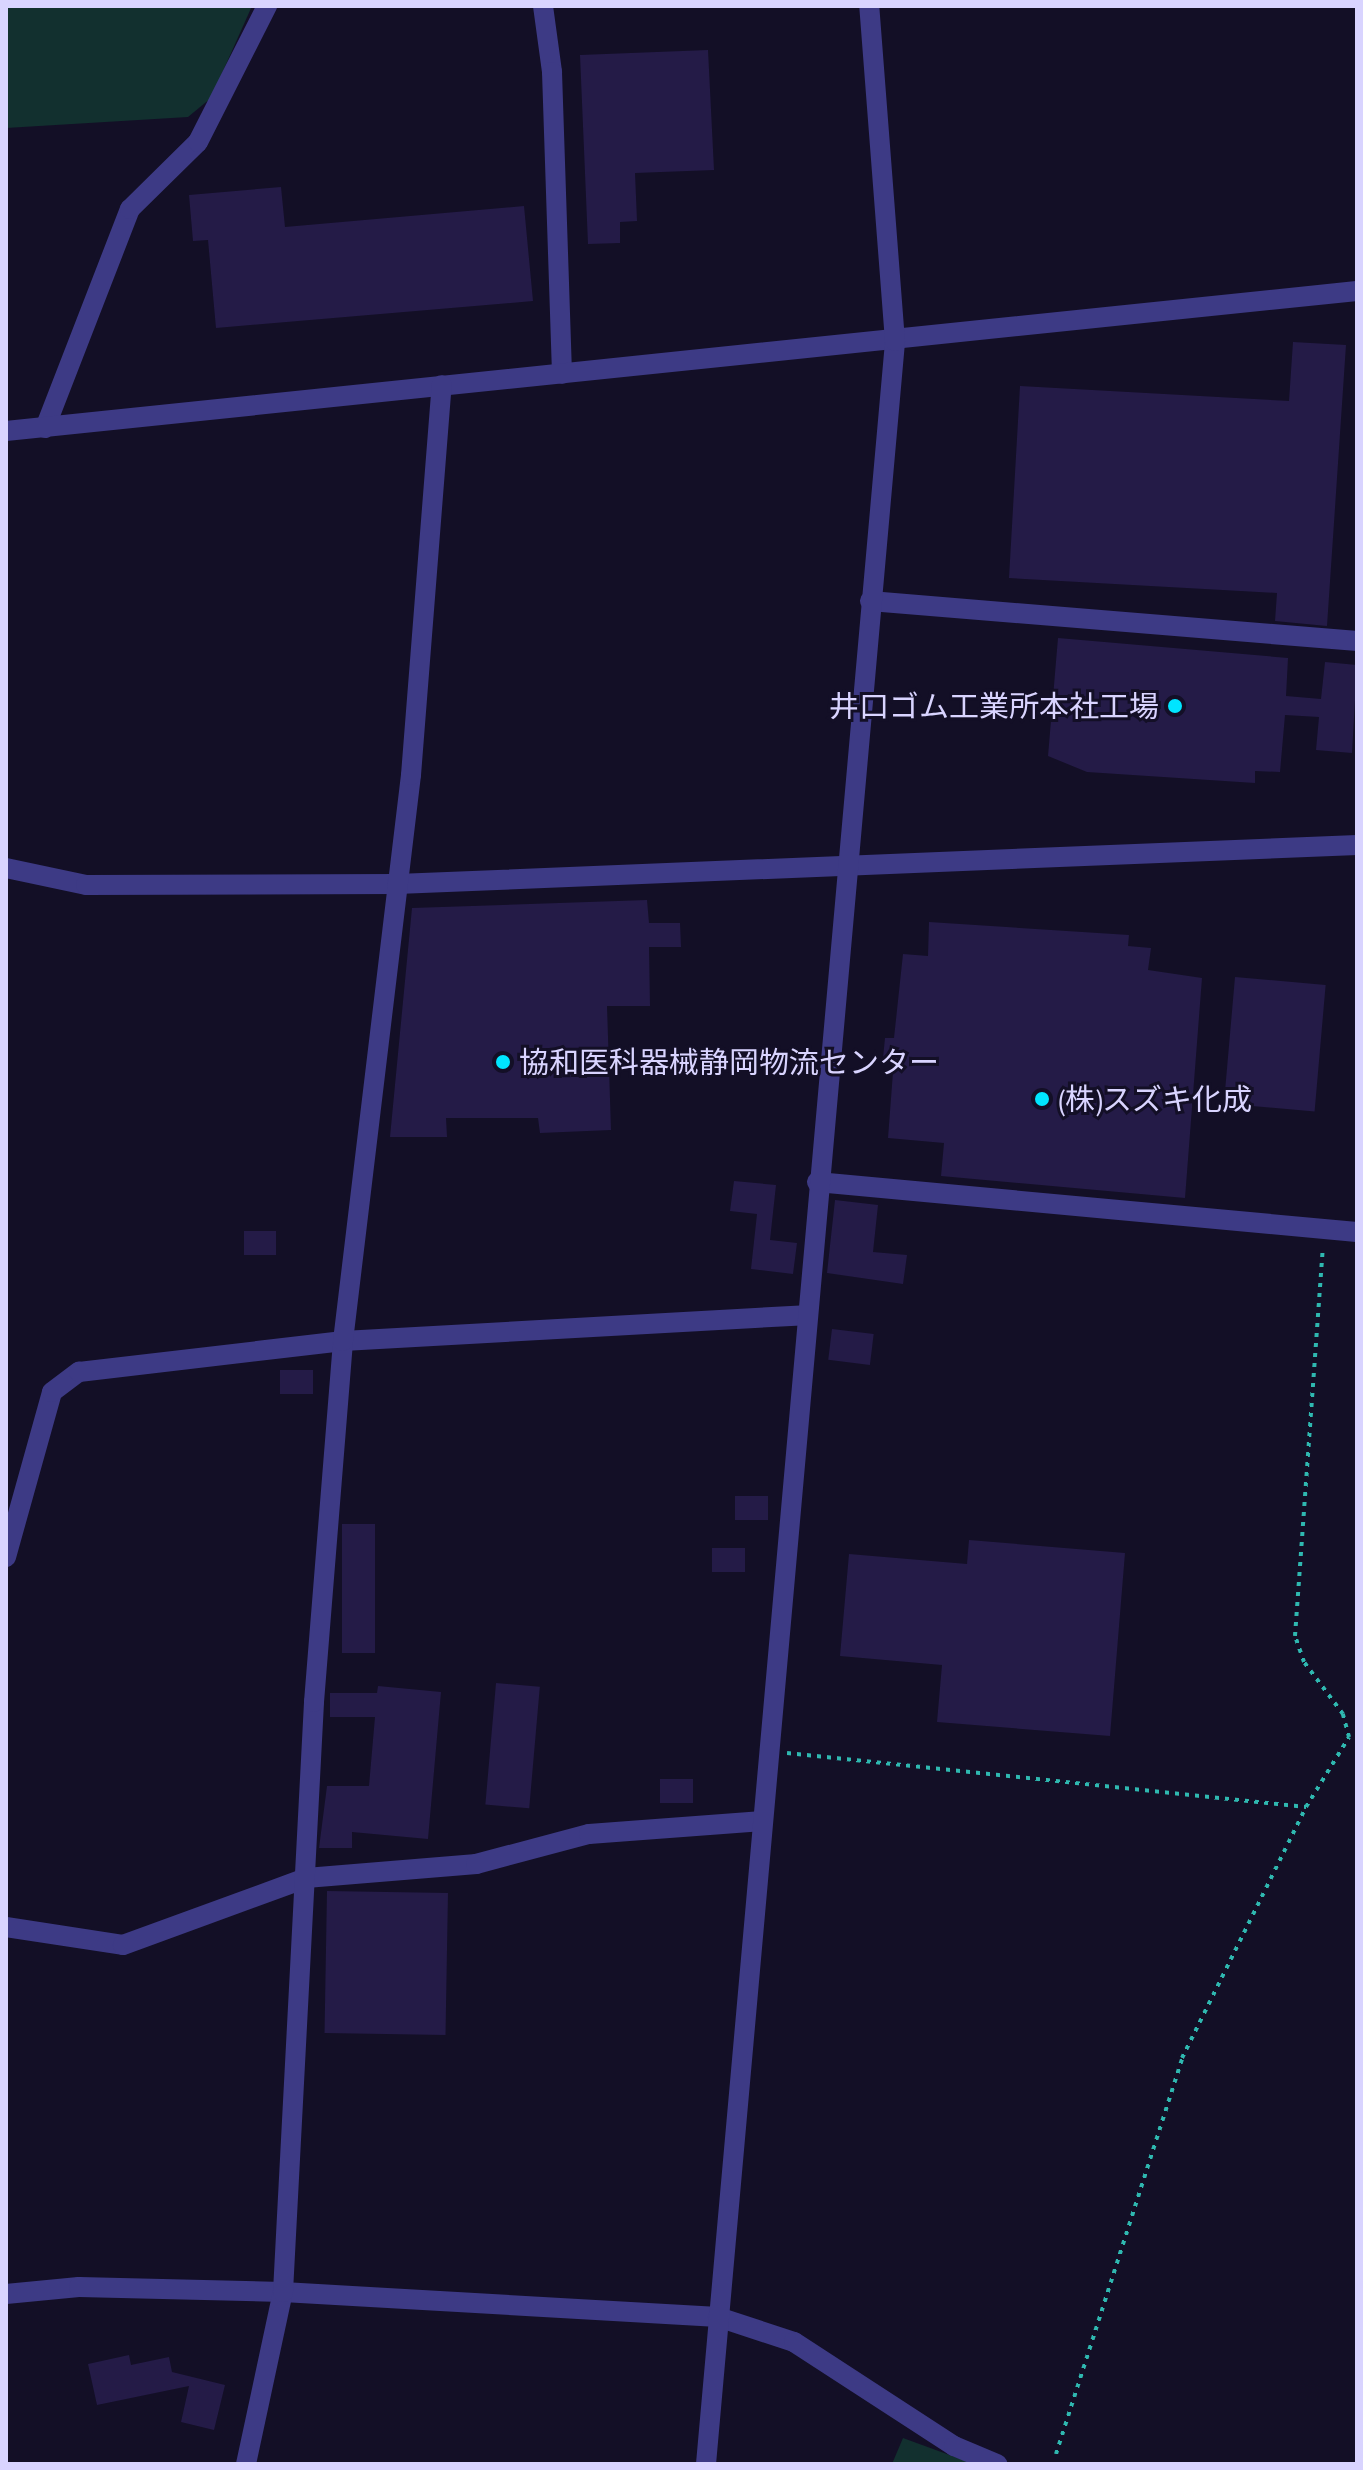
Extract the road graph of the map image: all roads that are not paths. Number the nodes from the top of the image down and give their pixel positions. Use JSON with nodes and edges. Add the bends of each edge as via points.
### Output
{"nodes":[{"id":1,"x":267,"y":6,"type":"edge"},
{"id":2,"x":543,"y":6,"type":"edge"},
{"id":3,"x":869,"y":6,"type":"edge"},
{"id":4,"x":1357,"y":291,"type":"edge"},
{"id":5,"x":895,"y":341,"type":"junction"},
{"id":6,"x":562,"y":374,"type":"junction"},
{"id":7,"x":442,"y":385,"type":"junction"},
{"id":8,"x":45,"y":428,"type":"junction"},
{"id":9,"x":6,"y":431,"type":"edge"},
{"id":10,"x":870,"y":601,"type":"junction"},
{"id":11,"x":1357,"y":641,"type":"edge"},
{"id":12,"x":1357,"y":845,"type":"edge"},
{"id":13,"x":844,"y":867,"type":"junction"},
{"id":14,"x":6,"y":868,"type":"edge"},
{"id":15,"x":397,"y":884,"type":"junction"},
{"id":16,"x":817,"y":1182,"type":"junction"},
{"id":17,"x":1357,"y":1232,"type":"edge"},
{"id":18,"x":805,"y":1315,"type":"junction"},
{"id":19,"x":343,"y":1341,"type":"junction"},
{"id":20,"x":6,"y":1557,"type":"edge"},
{"id":21,"x":760,"y":1821,"type":"junction"},
{"id":22,"x":306,"y":1878,"type":"junction"},
{"id":23,"x":6,"y":1927,"type":"edge"},
{"id":24,"x":283,"y":2292,"type":"junction"},
{"id":25,"x":6,"y":2294,"type":"edge"},
{"id":26,"x":718,"y":2317,"type":"junction"},
{"id":27,"x":246,"y":2464,"type":"edge"},
{"id":28,"x":706,"y":2464,"type":"edge"},
{"id":29,"x":997,"y":2464,"type":"edge"}],
"edges":[{"from":1,"to":8,"type":"street","via":[[198,142],[130,209]]},
{"from":2,"to":6,"type":"street","via":[[552,72]]},
{"from":3,"to":5,"type":"street","via":[[890,203]]},
{"from":4,"to":5,"type":"street"},
{"from":5,"to":6,"type":"street"},
{"from":5,"to":10,"type":"street"},
{"from":6,"to":7,"type":"street"},
{"from":7,"to":8,"type":"street"},
{"from":7,"to":15,"type":"street"},
{"from":8,"to":9,"type":"street"},
{"from":10,"to":11,"type":"street"},
{"from":10,"to":13,"type":"street"},
{"from":12,"to":13,"type":"street"},
{"from":13,"to":15,"type":"street"},
{"from":13,"to":16,"type":"street"},
{"from":14,"to":15,"type":"street","via":[[86,885]]},
{"from":15,"to":19,"type":"street"},
{"from":16,"to":17,"type":"street"},
{"from":16,"to":18,"type":"street"},
{"from":18,"to":19,"type":"street"},
{"from":18,"to":21,"type":"street"},
{"from":19,"to":20,"type":"street","via":[[67,1377],[52,1392]]},
{"from":19,"to":22,"type":"street"},
{"from":21,"to":22,"type":"street","via":[[589,1834],[476,1864]]},
{"from":21,"to":26,"type":"street"},
{"from":22,"to":23,"type":"street","via":[[123,1945]]},
{"from":22,"to":24,"type":"street"},
{"from":24,"to":25,"type":"street","via":[[79,2287]]},
{"from":24,"to":26,"type":"street"},
{"from":24,"to":27,"type":"street"},
{"from":26,"to":28,"type":"street"},
{"from":26,"to":29,"type":"street","via":[[794,2342],[954,2446]]}]}
